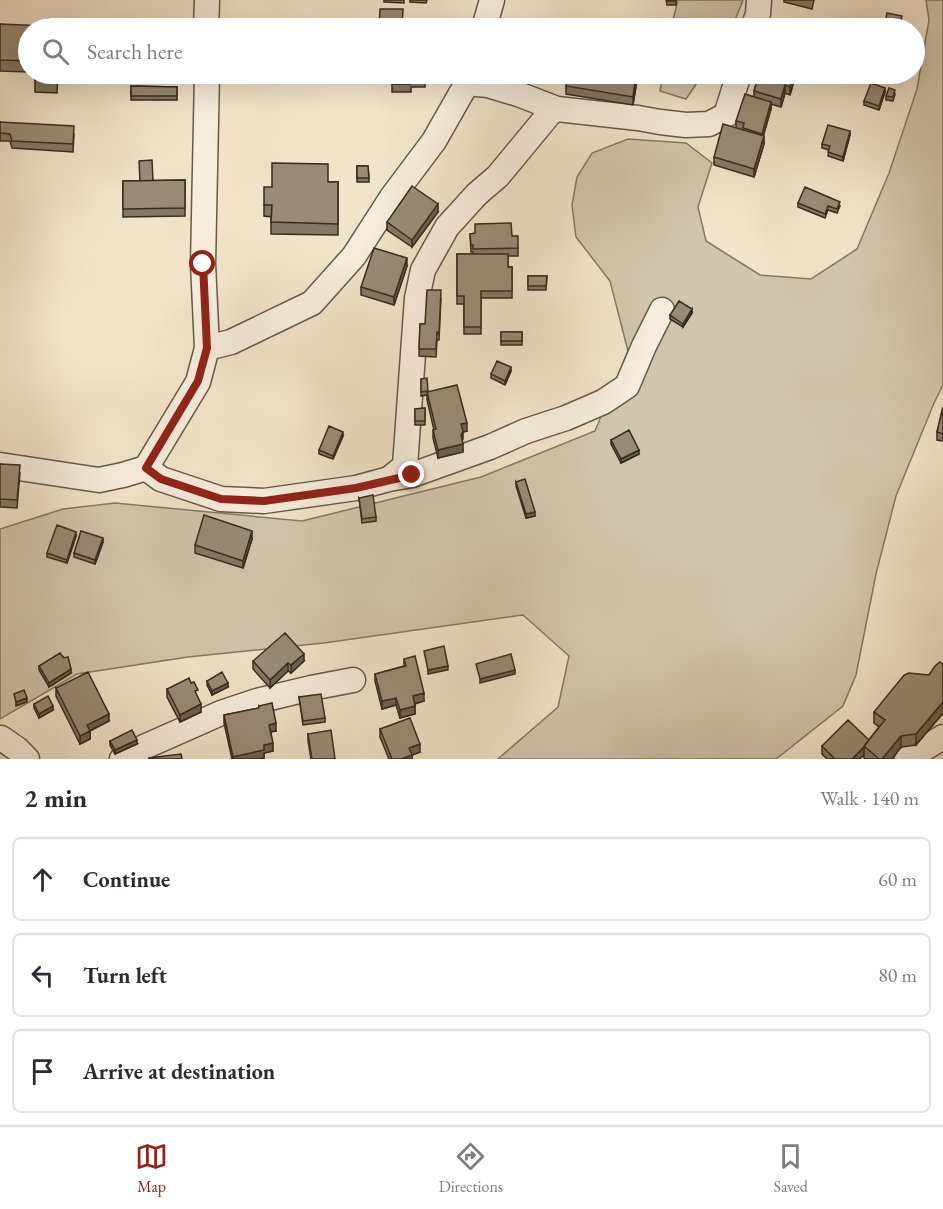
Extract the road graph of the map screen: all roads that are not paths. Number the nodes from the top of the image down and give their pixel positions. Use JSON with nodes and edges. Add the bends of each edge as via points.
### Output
{"nodes":[{"id":1,"x":207,"y":0,"type":"edge"},
{"id":2,"x":492,"y":0,"type":"edge"},
{"id":3,"x":759,"y":0,"type":"edge"},
{"id":4,"x":206,"y":18,"type":"edge"},
{"id":5,"x":487,"y":18,"type":"edge"},
{"id":6,"x":757,"y":18,"type":"edge"},
{"id":7,"x":207,"y":84,"type":"edge"},
{"id":8,"x":466,"y":84,"type":"edge"},
{"id":9,"x":485,"y":84,"type":"edge"},
{"id":10,"x":736,"y":84,"type":"edge"},
{"id":11,"x":557,"y":109,"type":"junction"},
{"id":12,"x":662,"y":310,"type":"dead end"},
{"id":13,"x":207,"y":348,"type":"junction"},
{"id":14,"x":0,"y":465,"type":"edge"},
{"id":15,"x":146,"y":468,"type":"junction"},
{"id":16,"x":407,"y":472,"type":"junction"},
{"id":17,"x":353,"y":680,"type":"dead end"},
{"id":18,"x":943,"y":737,"type":"edge"},
{"id":19,"x":1,"y":738,"type":"edge"},
{"id":20,"x":27,"y":759,"type":"edge"},
{"id":21,"x":122,"y":759,"type":"edge"},
{"id":22,"x":907,"y":759,"type":"edge"}],
"edges":[{"from":1,"to":4,"type":"street"},
{"from":2,"to":5,"type":"street"},
{"from":3,"to":6,"type":"street"},
{"from":7,"to":13,"type":"street","via":[[203,264]]},
{"from":8,"to":13,"type":"street","via":[[434,141],[354,256],[312,303],[231,342]]},
{"from":9,"to":11,"type":"street"},
{"from":10,"to":11,"type":"street","via":[[726,115],[709,124],[686,125]]},
{"from":11,"to":16,"type":"street","via":[[447,227],[423,270],[417,298]]},
{"from":12,"to":16,"type":"street","via":[[627,386],[603,402],[490,447]]},
{"from":13,"to":15,"type":"street","via":[[198,381]]},
{"from":14,"to":15,"type":"street","via":[[99,480]]},
{"from":15,"to":16,"type":"street","via":[[161,479],[221,499],[264,501],[356,488]]},
{"from":17,"to":21,"type":"street","via":[[221,712]]},
{"from":18,"to":22,"type":"street"},
{"from":19,"to":20,"type":"street"}]}
